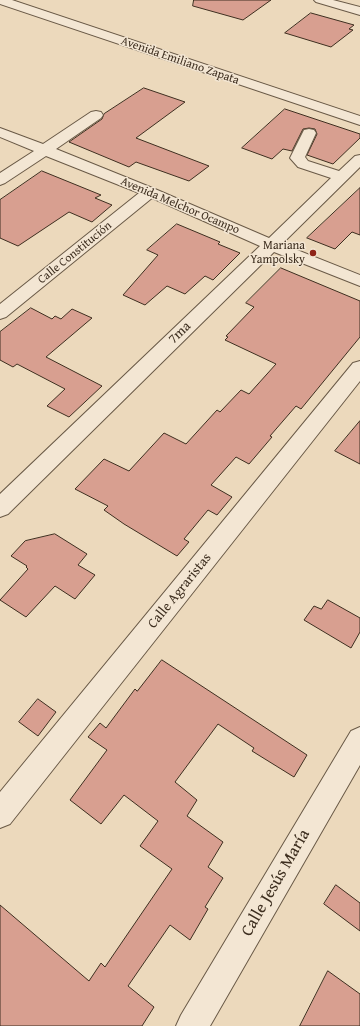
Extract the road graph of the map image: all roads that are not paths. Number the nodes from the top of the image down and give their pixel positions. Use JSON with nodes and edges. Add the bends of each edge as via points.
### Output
{"nodes":[{"id":1,"x":0,"y":0,"type":"edge"},
{"id":2,"x":320,"y":0,"type":"edge"},
{"id":3,"x":360,"y":11,"type":"edge"},
{"id":4,"x":96,"y":115,"type":"dead end"},
{"id":5,"x":360,"y":121,"type":"edge"},
{"id":6,"x":0,"y":132,"type":"edge"},
{"id":7,"x":309,"y":132,"type":"dead end"},
{"id":8,"x":44,"y":150,"type":"junction"},
{"id":9,"x":360,"y":159,"type":"edge"},
{"id":10,"x":342,"y":177,"type":"junction"},
{"id":11,"x":0,"y":180,"type":"edge"},
{"id":12,"x":150,"y":192,"type":"junction"},
{"id":13,"x":271,"y":244,"type":"junction"},
{"id":14,"x":360,"y":281,"type":"edge"},
{"id":15,"x":0,"y":313,"type":"edge"},
{"id":16,"x":360,"y":368,"type":"edge"},
{"id":17,"x":0,"y":508,"type":"edge"},
{"id":18,"x":360,"y":740,"type":"edge"},
{"id":19,"x":0,"y":814,"type":"edge"},
{"id":20,"x":192,"y":1026,"type":"edge"}],
"edges":[{"from":1,"to":5,"type":"street","name":"Avenida Emiliano Zapata"},
{"from":2,"to":3,"type":"street"},
{"from":4,"to":8,"type":"street"},
{"from":6,"to":8,"type":"street","name":"Avenida Melchor Ocampo"},
{"from":7,"to":10,"type":"street","via":[[298,158],[303,164]]},
{"from":8,"to":11,"type":"street"},
{"from":8,"to":12,"type":"street","name":"Avenida Melchor Ocampo"},
{"from":9,"to":10,"type":"street","name":"7ma"},
{"from":10,"to":13,"type":"street","name":"7ma"},
{"from":12,"to":13,"type":"street","name":"Avenida Melchor Ocampo"},
{"from":12,"to":15,"type":"street","name":"Calle Constitución"},
{"from":13,"to":14,"type":"street","name":"Avenida Melchor Ocampo"},
{"from":13,"to":17,"type":"street","name":"7ma"},
{"from":16,"to":19,"type":"street","name":"Calle Agraristas"},
{"from":18,"to":20,"type":"street","name":"Calle Jesús María"}]}
